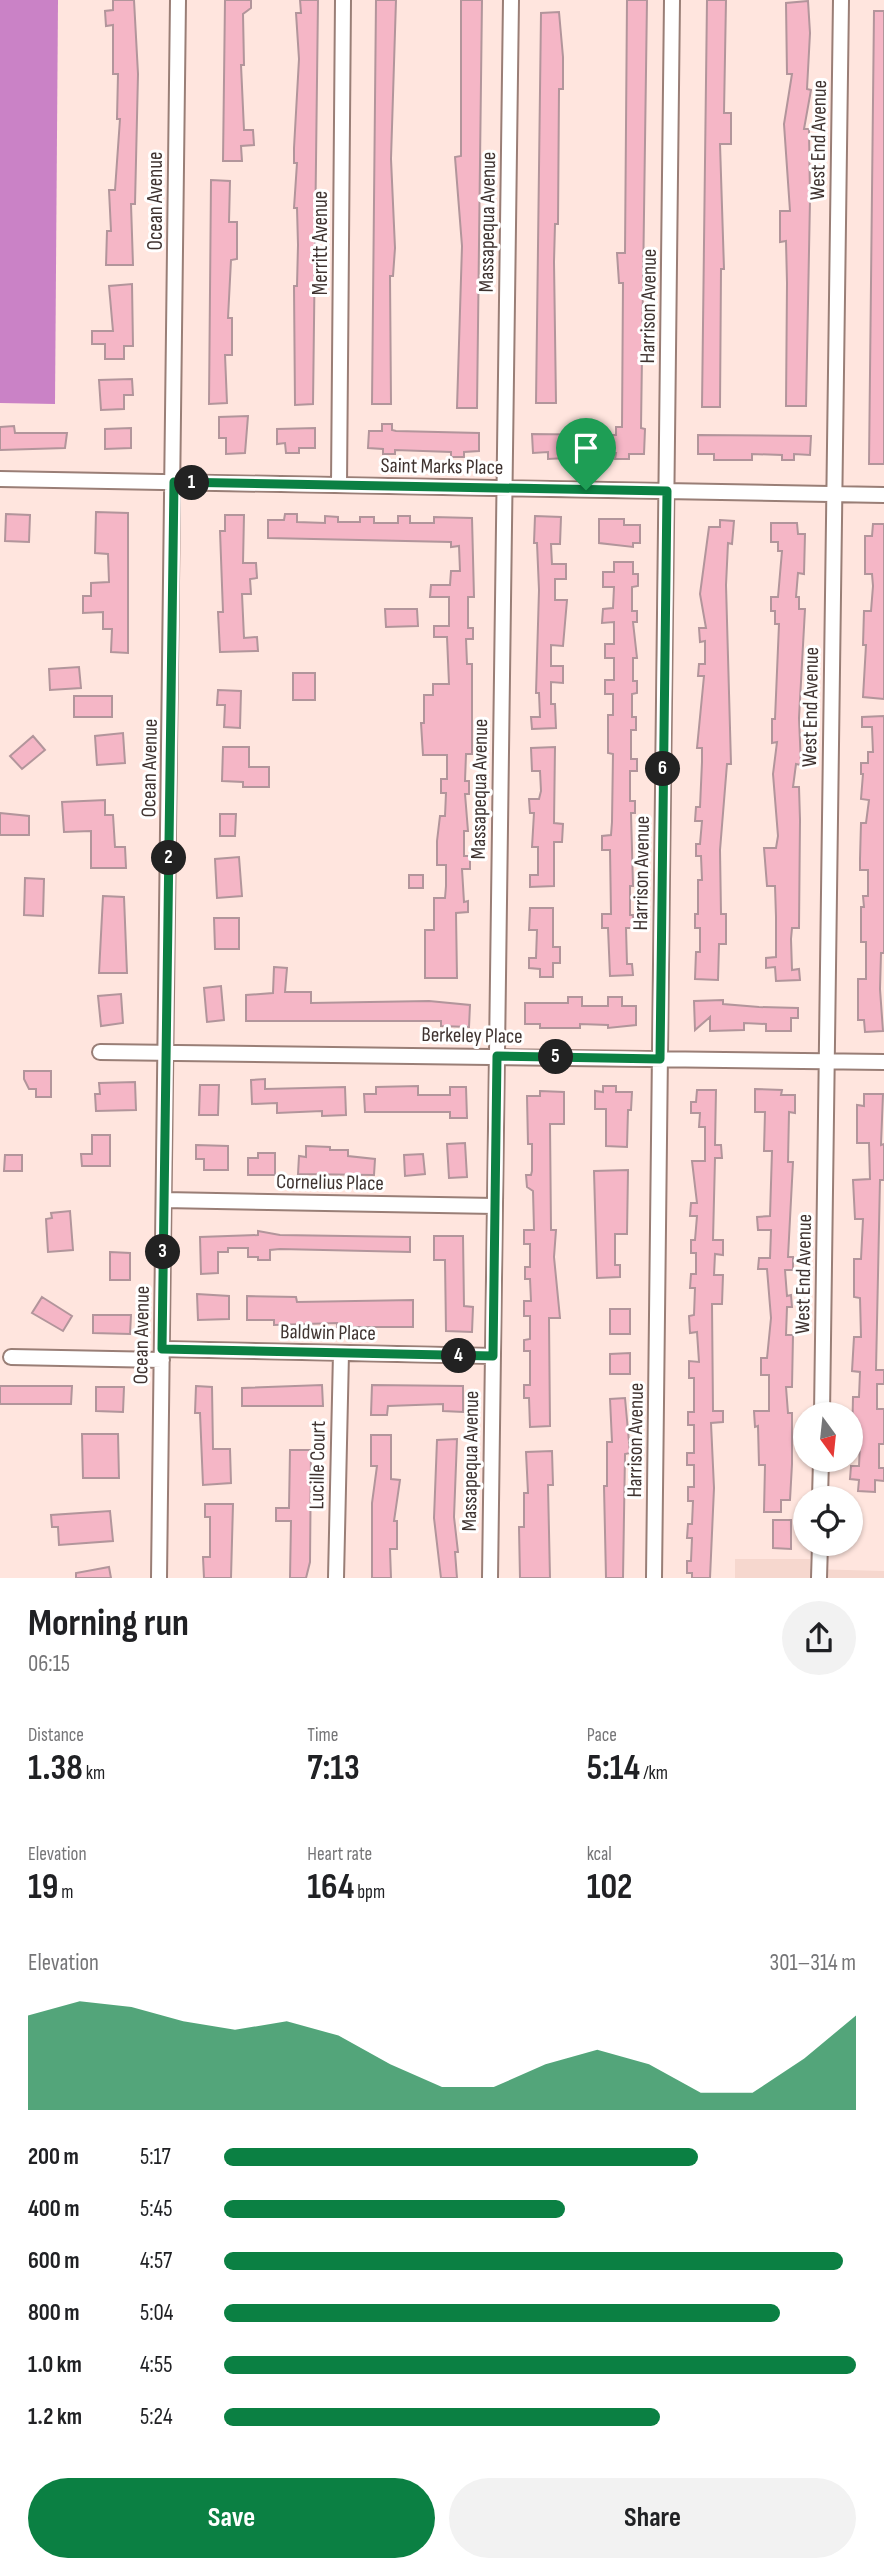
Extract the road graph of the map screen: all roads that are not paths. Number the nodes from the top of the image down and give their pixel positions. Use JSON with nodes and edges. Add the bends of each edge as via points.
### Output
{"nodes":[{"id":1,"x":178,"y":0,"type":"edge"},
{"id":2,"x":343,"y":0,"type":"edge"},
{"id":3,"x":511,"y":0,"type":"edge"},
{"id":4,"x":672,"y":0,"type":"edge"},
{"id":5,"x":841,"y":0,"type":"edge"},
{"id":6,"x":0,"y":479,"type":"edge"},
{"id":7,"x":174,"y":482,"type":"junction"},
{"id":8,"x":339,"y":485,"type":"junction"},
{"id":9,"x":504,"y":488,"type":"junction"},
{"id":10,"x":667,"y":491,"type":"junction"},
{"id":11,"x":834,"y":494,"type":"junction"},
{"id":12,"x":884,"y":495,"type":"edge"},
{"id":13,"x":100,"y":1052,"type":"dead end"},
{"id":14,"x":166,"y":1052,"type":"junction"},
{"id":15,"x":497,"y":1056,"type":"junction"},
{"id":16,"x":660,"y":1059,"type":"junction"},
{"id":17,"x":827,"y":1061,"type":"junction"},
{"id":18,"x":884,"y":1062,"type":"edge"},
{"id":19,"x":164,"y":1200,"type":"junction"},
{"id":20,"x":495,"y":1206,"type":"junction"},
{"id":21,"x":341,"y":1353,"type":"junction"},
{"id":22,"x":162,"y":1354,"type":"junction"},
{"id":23,"x":493,"y":1356,"type":"junction"},
{"id":24,"x":11,"y":1357,"type":"dead end"},
{"id":25,"x":822,"y":1402,"type":"edge"},
{"id":26,"x":820,"y":1556,"type":"edge"},
{"id":27,"x":159,"y":1578,"type":"edge"},
{"id":28,"x":336,"y":1578,"type":"edge"},
{"id":29,"x":490,"y":1578,"type":"edge"},
{"id":30,"x":654,"y":1578,"type":"edge"},
{"id":31,"x":819,"y":1578,"type":"edge"}],
"edges":[{"from":1,"to":7,"type":"street","name":"Ocean Avenue"},
{"from":2,"to":8,"type":"street","name":"Merritt Avenue"},
{"from":3,"to":9,"type":"street","name":"Massapequa Avenue"},
{"from":4,"to":10,"type":"street","name":"Harrison Avenue"},
{"from":5,"to":11,"type":"street","name":"West End Avenue"},
{"from":6,"to":7,"type":"street","name":"Saint Marks Place"},
{"from":7,"to":8,"type":"street","name":"Saint Marks Place"},
{"from":7,"to":14,"type":"street","name":"Ocean Avenue"},
{"from":8,"to":9,"type":"street","name":"Saint Marks Place"},
{"from":9,"to":10,"type":"street","name":"Saint Marks Place"},
{"from":9,"to":15,"type":"street","name":"Massapequa Avenue"},
{"from":10,"to":11,"type":"street","name":"Saint Marks Place"},
{"from":10,"to":16,"type":"street","name":"Harrison Avenue"},
{"from":11,"to":12,"type":"street","name":"Saint Marks Place"},
{"from":11,"to":17,"type":"street","name":"West End Avenue"},
{"from":13,"to":14,"type":"street","name":"Berkeley Place"},
{"from":14,"to":15,"type":"street","name":"Berkeley Place"},
{"from":14,"to":19,"type":"street","name":"Ocean Avenue"},
{"from":15,"to":16,"type":"street","name":"Berkeley Place"},
{"from":15,"to":20,"type":"street","name":"Massapequa Avenue"},
{"from":16,"to":17,"type":"street","name":"Berkeley Place"},
{"from":16,"to":30,"type":"street","name":"Harrison Avenue"},
{"from":17,"to":18,"type":"street","name":"Berkeley Place"},
{"from":17,"to":25,"type":"street","name":"West End Avenue"},
{"from":19,"to":20,"type":"street","name":"Cornelius Place"},
{"from":19,"to":22,"type":"street","name":"Ocean Avenue"},
{"from":20,"to":23,"type":"street","name":"Massapequa Avenue"},
{"from":21,"to":22,"type":"street","name":"Baldwin Place"},
{"from":21,"to":23,"type":"street","name":"Baldwin Place"},
{"from":21,"to":28,"type":"street","name":"Lucille Court"},
{"from":22,"to":24,"type":"street","name":"Baldwin Place"},
{"from":22,"to":27,"type":"street","name":"Ocean Avenue"},
{"from":23,"to":29,"type":"street","name":"Massapequa Avenue"},
{"from":26,"to":31,"type":"street"}]}
